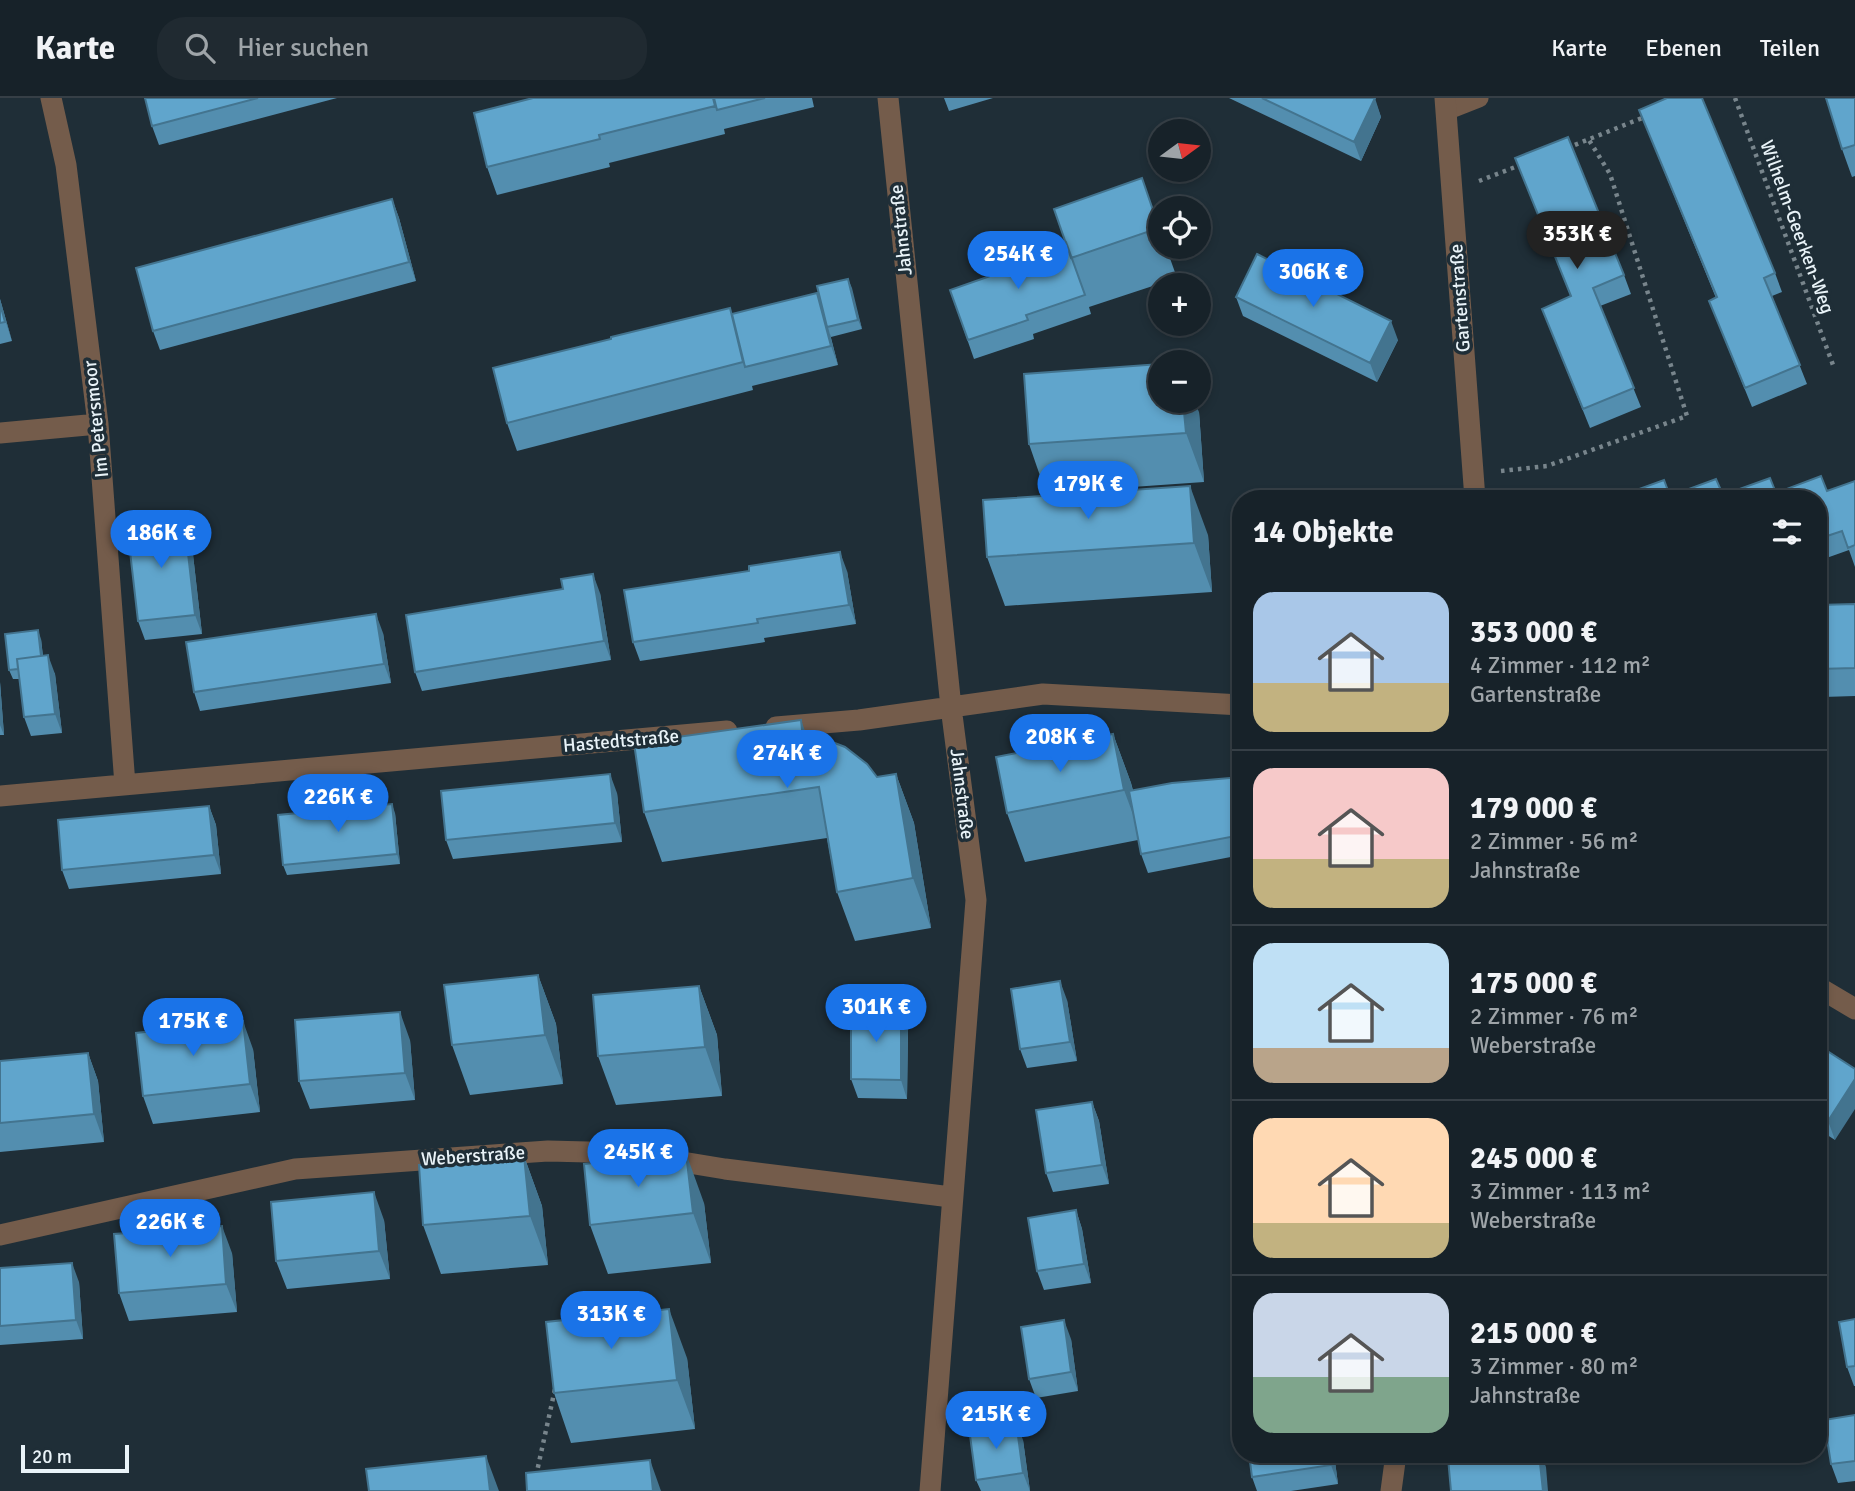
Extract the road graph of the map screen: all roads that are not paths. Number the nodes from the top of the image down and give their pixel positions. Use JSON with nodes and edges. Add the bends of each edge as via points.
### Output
{"nodes":[{"id":1,"x":51,"y":98,"type":"edge"},
{"id":2,"x":888,"y":98,"type":"edge"},
{"id":3,"x":1479,"y":98,"type":"edge"},
{"id":4,"x":1446,"y":104,"type":"edge"},
{"id":5,"x":98,"y":424,"type":"junction"},
{"id":6,"x":0,"y":433,"type":"edge"},
{"id":7,"x":1474,"y":490,"type":"edge"},
{"id":8,"x":1232,"y":704,"type":"edge"},
{"id":9,"x":951,"y":707,"type":"junction"},
{"id":10,"x":125,"y":785,"type":"junction"},
{"id":11,"x":0,"y":796,"type":"edge"},
{"id":12,"x":1827,"y":992,"type":"edge"},
{"id":13,"x":1855,"y":1009,"type":"edge"},
{"id":14,"x":951,"y":1196,"type":"junction"},
{"id":15,"x":0,"y":1235,"type":"edge"},
{"id":16,"x":1395,"y":1463,"type":"edge"},
{"id":17,"x":930,"y":1491,"type":"edge"},
{"id":18,"x":1391,"y":1491,"type":"edge"}],
"edges":[{"from":1,"to":5,"type":"street","name":"Im Petersmoor","via":[[66,165]]},
{"from":2,"to":9,"type":"street","name":"Jahnstraße"},
{"from":3,"to":4,"type":"lane"},
{"from":4,"to":7,"type":"street","name":"Gartenstraße"},
{"from":5,"to":6,"type":"street"},
{"from":5,"to":10,"type":"street","name":"Im Petersmoor"},
{"from":8,"to":9,"type":"street","name":"Hastedtstraße","via":[[1043,694]]},
{"from":9,"to":10,"type":"street","name":"Hastedtstraße","via":[[859,720]]},
{"from":9,"to":14,"type":"street","name":"Jahnstraße","via":[[976,900]]},
{"from":10,"to":11,"type":"street","name":"Hastedtstraße"},
{"from":12,"to":13,"type":"street"},
{"from":14,"to":15,"type":"street","name":"Weberstraße","via":[[628,1153],[548,1151],[295,1169]]},
{"from":14,"to":17,"type":"street","name":"Jahnstraße"},
{"from":16,"to":18,"type":"street"}]}
